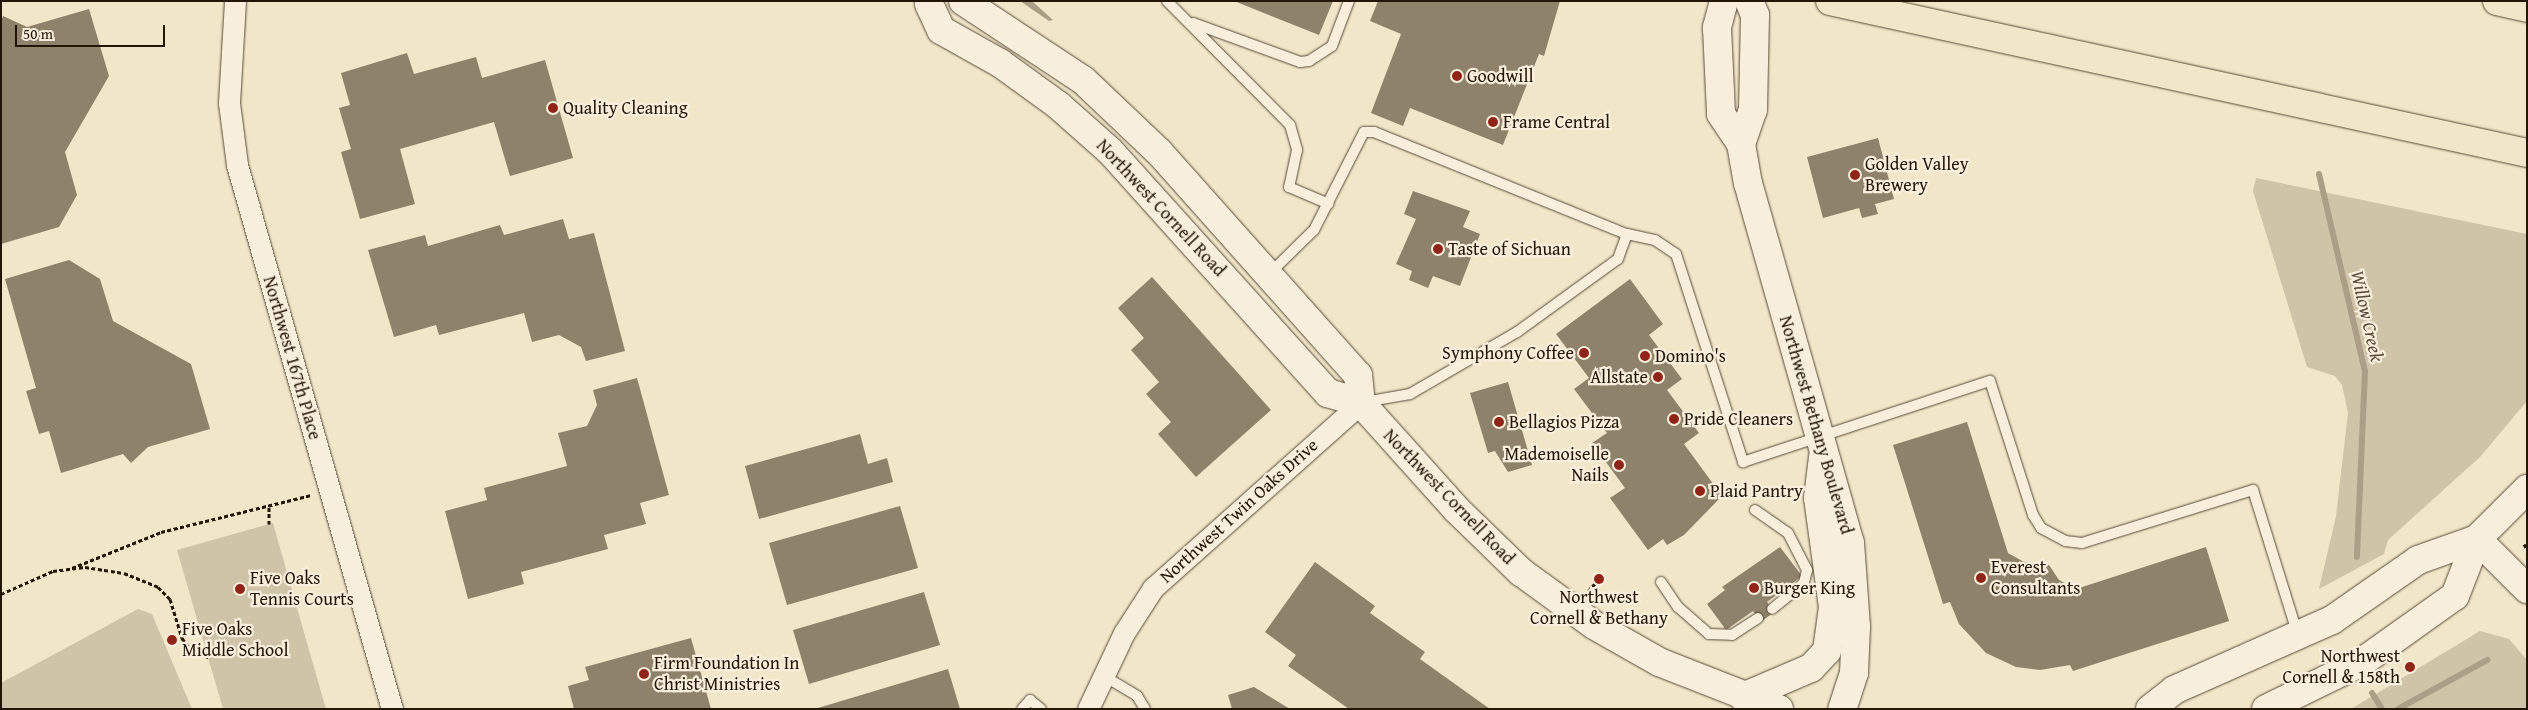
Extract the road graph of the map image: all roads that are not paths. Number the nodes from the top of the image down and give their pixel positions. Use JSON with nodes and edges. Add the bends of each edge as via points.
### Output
{"nodes":[{"id":1,"x":235,"y":1,"type":"edge"},
{"id":2,"x":963,"y":1,"type":"edge"},
{"id":3,"x":1166,"y":1,"type":"edge"},
{"id":4,"x":1349,"y":1,"type":"edge"},
{"id":5,"x":1724,"y":1,"type":"edge"},
{"id":6,"x":1749,"y":1,"type":"edge"},
{"id":7,"x":1830,"y":1,"type":"edge"},
{"id":8,"x":2497,"y":1,"type":"edge"},
{"id":9,"x":933,"y":2,"type":"edge"},
{"id":10,"x":2527,"y":8,"type":"edge"},
{"id":11,"x":1188,"y":21,"type":"junction"},
{"id":12,"x":1741,"y":144,"type":"junction"},
{"id":13,"x":2527,"y":153,"type":"edge"},
{"id":14,"x":1329,"y":204,"type":"junction"},
{"id":15,"x":1627,"y":234,"type":"junction"},
{"id":16,"x":1269,"y":274,"type":"junction"},
{"id":17,"x":1361,"y":403,"type":"junction"},
{"id":18,"x":1823,"y":443,"type":"junction"},
{"id":19,"x":2527,"y":490,"type":"edge"},
{"id":20,"x":1755,"y":510,"type":"dead end"},
{"id":21,"x":2478,"y":539,"type":"junction"},
{"id":22,"x":1660,"y":582,"type":"dead end"},
{"id":23,"x":2527,"y":589,"type":"edge"},
{"id":24,"x":1772,"y":609,"type":"dead end"},
{"id":25,"x":1758,"y":618,"type":"dead end"},
{"id":26,"x":2299,"y":637,"type":"junction"},
{"id":27,"x":1104,"y":676,"type":"junction"},
{"id":28,"x":1743,"y":697,"type":"junction"},
{"id":29,"x":392,"y":709,"type":"edge"},
{"id":30,"x":1022,"y":709,"type":"edge"},
{"id":31,"x":1041,"y":709,"type":"edge"},
{"id":32,"x":1088,"y":709,"type":"edge"},
{"id":33,"x":1145,"y":709,"type":"edge"},
{"id":34,"x":1779,"y":709,"type":"edge"},
{"id":35,"x":1842,"y":709,"type":"edge"},
{"id":36,"x":2150,"y":709,"type":"edge"},
{"id":37,"x":2266,"y":709,"type":"edge"}],
"edges":[{"from":1,"to":29,"type":"street","name":"Northwest 167th Place","via":[[230,103],[237,165]]},
{"from":2,"to":16,"type":"main road","name":"Northwest Cornell Road","via":[[1056,60],[1108,102]]},
{"from":3,"to":11,"type":"lane"},
{"from":4,"to":11,"type":"lane","via":[[1332,46],[1309,61],[1300,62]]},
{"from":5,"to":12,"type":"main road","name":"Northwest Bethany Boulevard","via":[[1717,28],[1721,114]]},
{"from":6,"to":12,"type":"main road","via":[[1754,15],[1753,110]]},
{"from":7,"to":13,"type":"highway"},
{"from":8,"to":10,"type":"highway"},
{"from":9,"to":17,"type":"main road","name":"Northwest Cornell Road","via":[[941,30],[1000,63],[1058,104],[1110,151],[1328,393]]},
{"from":11,"to":14,"type":"lane","via":[[1290,125],[1297,150],[1289,187]]},
{"from":12,"to":18,"type":"main road","name":"Northwest Bethany Boulevard","via":[[1752,200]]},
{"from":14,"to":15,"type":"lane","via":[[1358,138],[1374,132]]},
{"from":14,"to":16,"type":"lane","via":[[1301,245]]},
{"from":15,"to":17,"type":"lane","via":[[1618,259],[1517,332],[1410,394]]},
{"from":15,"to":18,"type":"lane","via":[[1655,240],[1676,254],[1743,462]]},
{"from":16,"to":17,"type":"main road","name":"Northwest Cornell Road","via":[[1358,374]]},
{"from":17,"to":27,"type":"street","name":"Northwest Twin Oaks Drive","via":[[1153,588],[1124,633]]},
{"from":17,"to":28,"type":"main road","name":"Northwest Cornell Road","via":[[1456,509],[1521,572],[1620,640],[1696,680]]},
{"from":18,"to":26,"type":"lane","via":[[1861,422],[1990,381],[2041,528],[2064,541],[2082,542],[2253,490]]},
{"from":18,"to":28,"type":"main road","via":[[1818,498],[1833,607],[1827,651],[1812,668]]},
{"from":18,"to":35,"type":"main road","name":"Northwest Bethany Boulevard","via":[[1852,562],[1854,673]]},
{"from":19,"to":21,"type":"main road"},
{"from":20,"to":24,"type":"lane","via":[[1788,532],[1807,570],[1804,583]]},
{"from":21,"to":23,"type":"main road"},
{"from":21,"to":26,"type":"main road","via":[[2418,560],[2362,601]]},
{"from":21,"to":37,"type":"main road","via":[[2455,596],[2362,662]]},
{"from":22,"to":25,"type":"lane","via":[[1678,607],[1709,634],[1732,635]]},
{"from":26,"to":36,"type":"main road","via":[[2174,690]]},
{"from":27,"to":32,"type":"street","name":"Northwest Twin Oaks Drive"},
{"from":27,"to":33,"type":"lane","via":[[1137,696]]},
{"from":28,"to":34,"type":"main road","name":"Northwest Cornell Road"},
{"from":30,"to":31,"type":"lane","via":[[1030,700]]}]}
